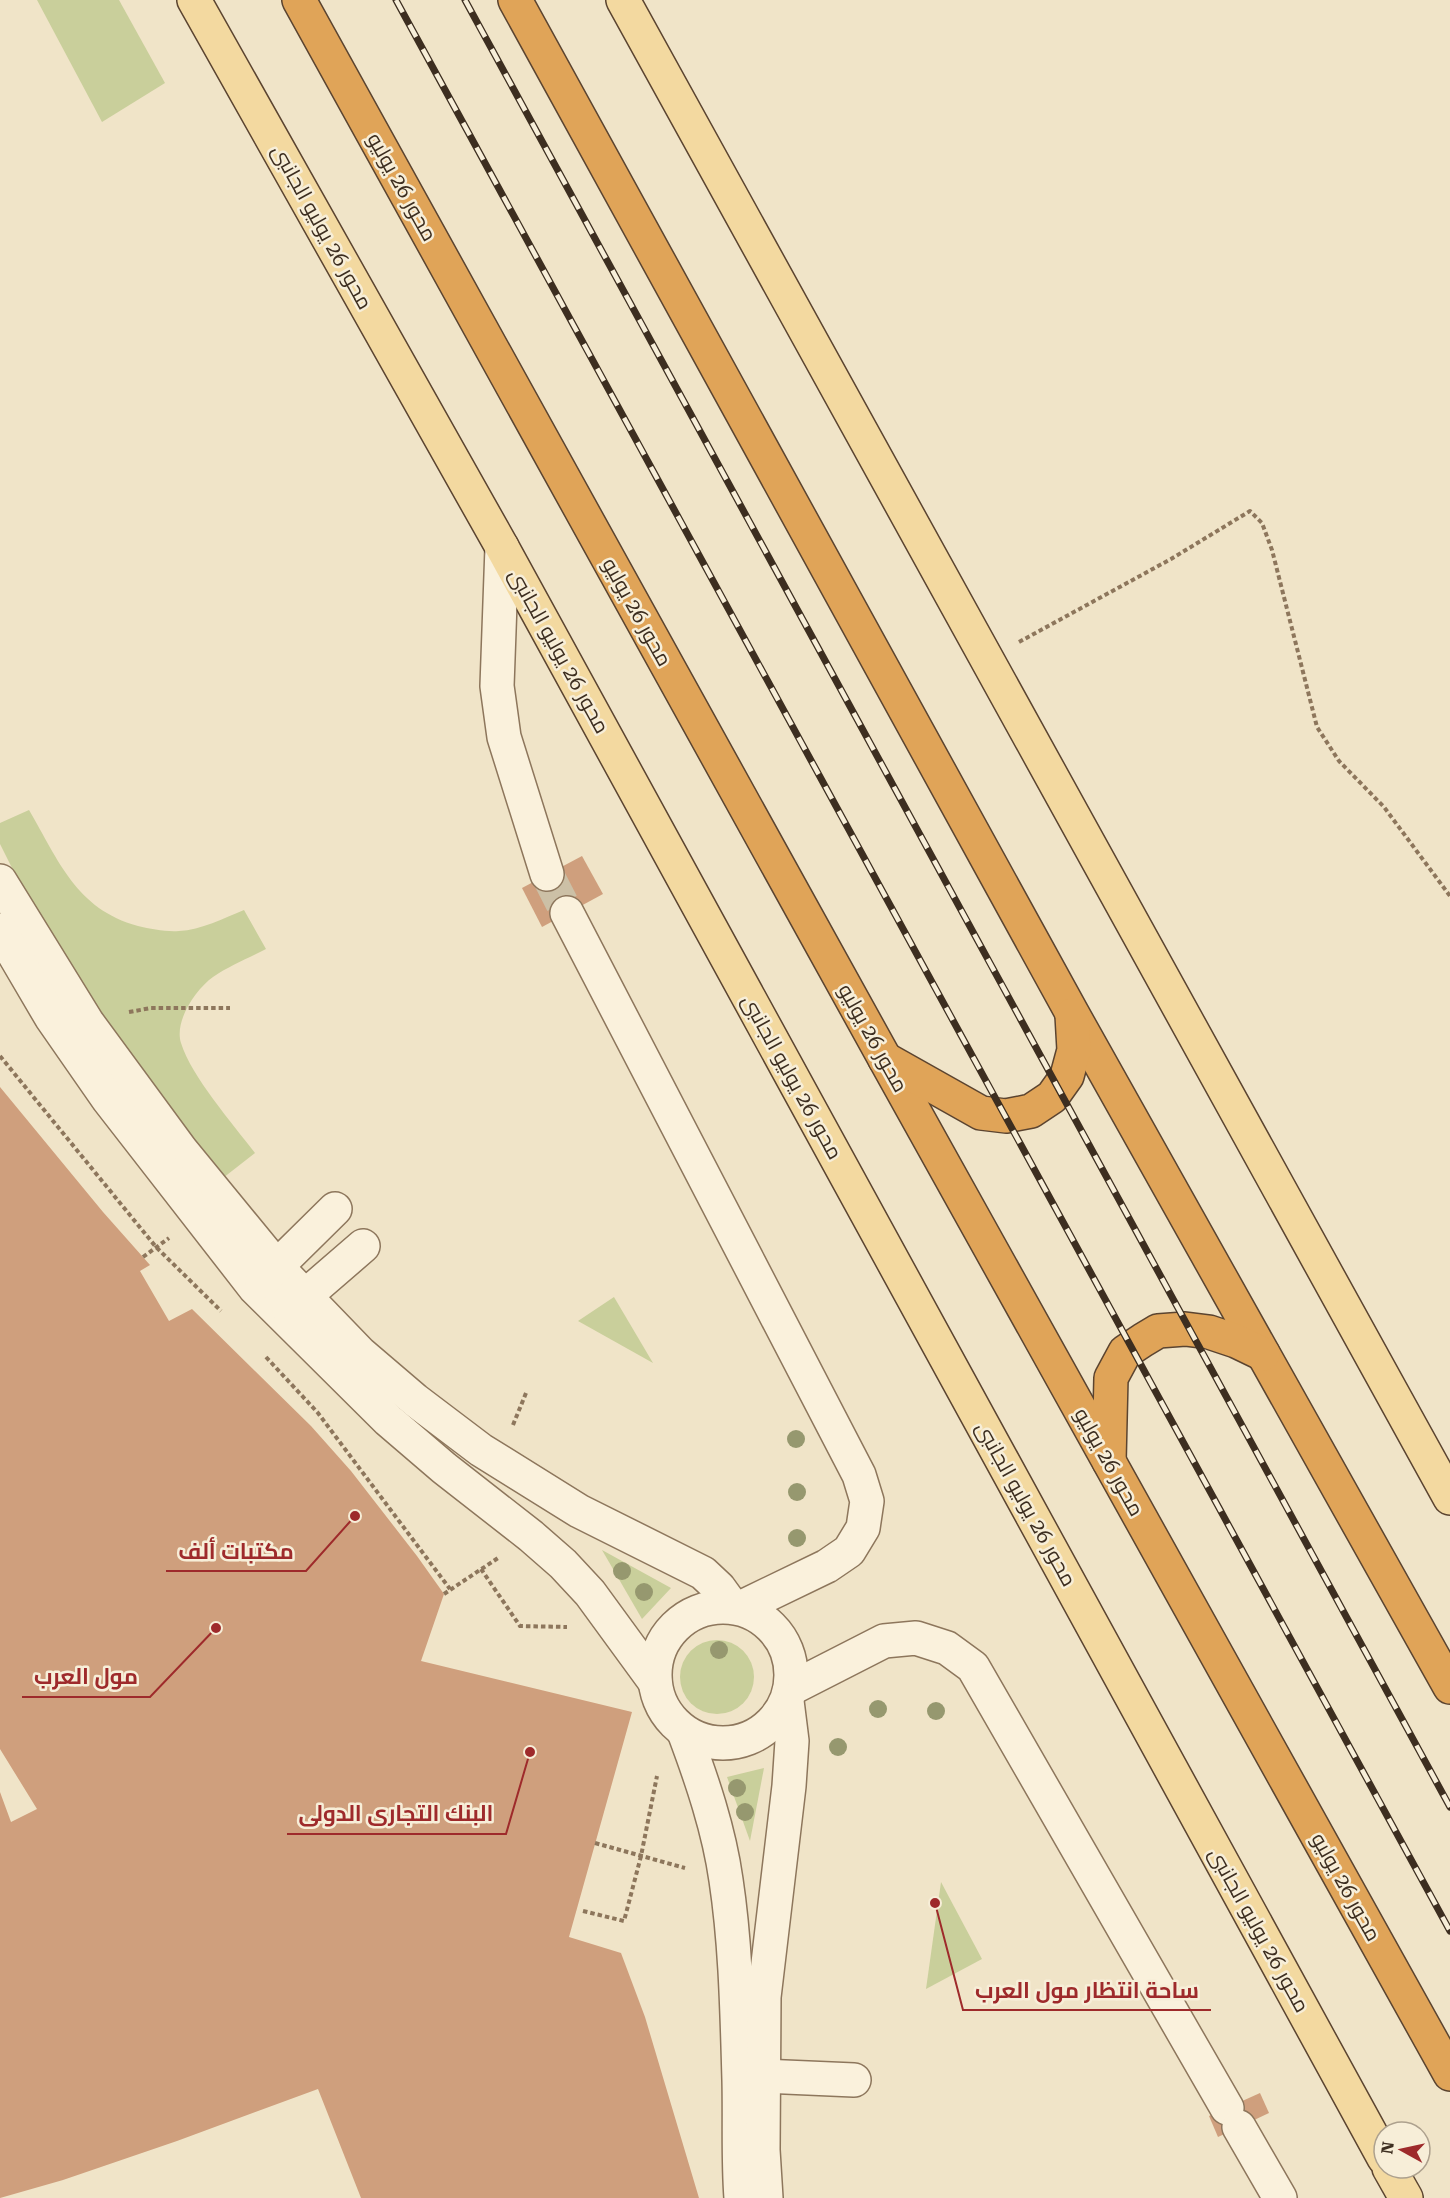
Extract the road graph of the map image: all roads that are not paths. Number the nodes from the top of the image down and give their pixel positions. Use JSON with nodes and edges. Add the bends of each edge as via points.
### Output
{"nodes":[{"id":1,"x":194,"y":0,"type":"edge"},
{"id":2,"x":299,"y":0,"type":"edge"},
{"id":3,"x":515,"y":0,"type":"edge"},
{"id":4,"x":623,"y":0,"type":"edge"},
{"id":5,"x":502,"y":547,"type":"junction"},
{"id":6,"x":547,"y":874,"type":"tunnel mouth"},
{"id":7,"x":0,"y":881,"type":"edge"},
{"id":8,"x":567,"y":913,"type":"tunnel mouth"},
{"id":9,"x":0,"y":930,"type":"edge"},
{"id":10,"x":1072,"y":1013,"type":"junction"},
{"id":11,"x":885,"y":1059,"type":"junction"},
{"id":12,"x":335,"y":1209,"type":"dead end"},
{"id":13,"x":363,"y":1246,"type":"dead end"},
{"id":14,"x":266,"y":1277,"type":"junction"},
{"id":15,"x":294,"y":1306,"type":"junction"},
{"id":16,"x":1263,"y":1354,"type":"junction"},
{"id":17,"x":1109,"y":1463,"type":"junction"},
{"id":18,"x":1450,"y":1498,"type":"edge"},
{"id":19,"x":736,"y":1607,"type":"junction"},
{"id":20,"x":655,"y":1682,"type":"junction"},
{"id":21,"x":1450,"y":1688,"type":"edge"},
{"id":22,"x":789,"y":1695,"type":"junction"},
{"id":23,"x":684,"y":1732,"type":"junction"},
{"id":24,"x":1450,"y":2073,"type":"edge"},
{"id":25,"x":762,"y":2076,"type":"junction"},
{"id":26,"x":854,"y":2080,"type":"dead end"},
{"id":27,"x":1372,"y":2136,"type":"edge"},
{"id":28,"x":1396,"y":2180,"type":"edge"},
{"id":29,"x":741,"y":2198,"type":"edge"},
{"id":30,"x":766,"y":2198,"type":"edge"},
{"id":31,"x":1280,"y":2198,"type":"edge"},
{"id":32,"x":1406,"y":2198,"type":"edge"}],
"edges":[{"from":1,"to":5,"type":"main road","name":"محور 26 يوليو الجانبى"},
{"from":2,"to":11,"type":"highway","name":"محور 26 يوليو"},
{"from":3,"to":10,"type":"highway"},
{"from":4,"to":18,"type":"main road"},
{"from":5,"to":6,"type":"street","via":[[496,686],[504,737]]},
{"from":5,"to":27,"type":"main road","name":"محور 26 يوليو الجانبى"},
{"from":7,"to":14,"type":"street","via":[[87,1022],[181,1150]]},
{"from":8,"to":19,"type":"street","via":[[859,1475],[867,1502],[863,1528],[849,1551],[827,1566]]},
{"from":9,"to":14,"type":"street","via":[[51,1017],[108,1100]]},
{"from":10,"to":11,"type":"highway","via":[[1074,1050],[1067,1076],[1052,1097],[1031,1111],[1006,1116],[981,1113]]},
{"from":10,"to":16,"type":"highway"},
{"from":11,"to":17,"type":"highway","name":"محور 26 يوليو"},
{"from":12,"to":14,"type":"street"},
{"from":13,"to":15,"type":"street"},
{"from":14,"to":15,"type":"street"},
{"from":15,"to":19,"type":"street","via":[[360,1353],[481,1450],[579,1511],[704,1573]]},
{"from":15,"to":20,"type":"street","via":[[388,1420],[531,1536],[590,1593]]},
{"from":16,"to":17,"type":"highway","via":[[1209,1332],[1185,1329],[1158,1331],[1125,1352],[1111,1378]]},
{"from":16,"to":21,"type":"highway"},
{"from":17,"to":24,"type":"highway","name":"محور 26 يوليو"},
{"from":19,"to":20,"type":"street","via":[[697,1611],[681,1620],[660,1647]]},
{"from":19,"to":22,"type":"street","via":[[760,1617],[776,1630],[792,1669]]},
{"from":20,"to":23,"type":"street","via":[[669,1719]]},
{"from":22,"to":23,"type":"street","via":[[770,1725],[751,1738],[728,1744],[705,1742]]},
{"from":22,"to":25,"type":"street","via":[[789,1786],[764,1997]]},
{"from":22,"to":31,"type":"street","via":[[884,1641],[927,1641],[947,1648],[973,1667]]},
{"from":23,"to":29,"type":"street","via":[[700,1773],[726,1879],[733,1945]]},
{"from":25,"to":26,"type":"street"},
{"from":25,"to":30,"type":"street"},
{"from":28,"to":32,"type":"main road"}]}
